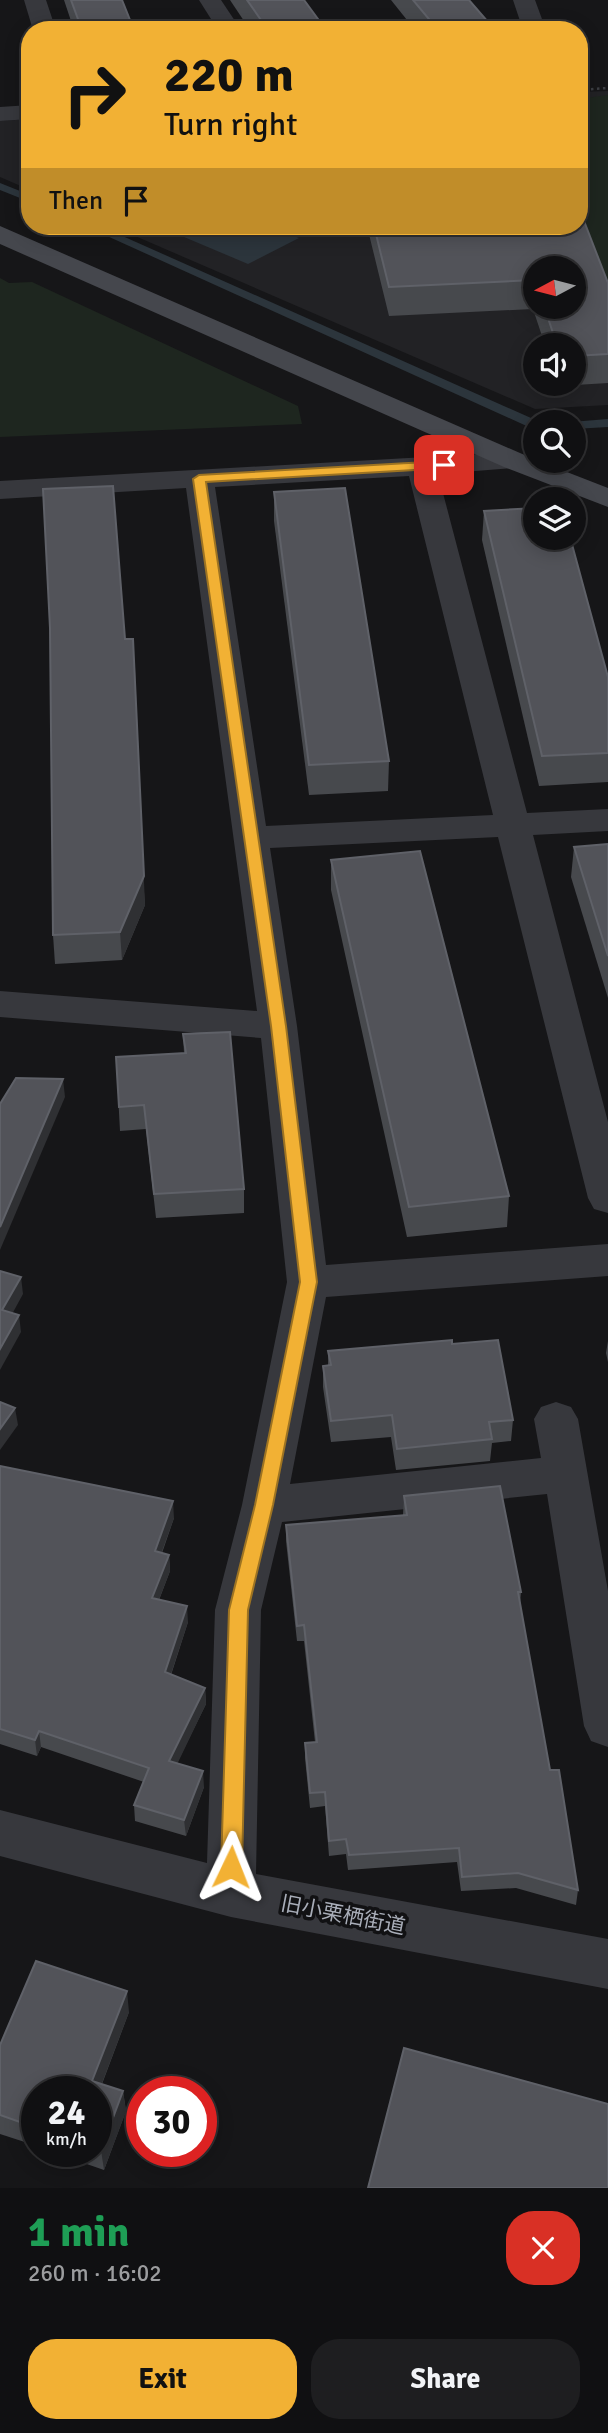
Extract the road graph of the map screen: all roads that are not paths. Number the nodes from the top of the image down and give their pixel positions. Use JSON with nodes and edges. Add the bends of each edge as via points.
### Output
{"nodes":[{"id":1,"x":35,"y":0,"type":"edge"},
{"id":2,"x":210,"y":0,"type":"edge"},
{"id":3,"x":524,"y":0,"type":"edge"},
{"id":4,"x":42,"y":21,"type":"edge"},
{"id":5,"x":224,"y":21,"type":"edge"},
{"id":6,"x":532,"y":21,"type":"edge"},
{"id":7,"x":21,"y":113,"type":"edge"},
{"id":8,"x":0,"y":114,"type":"edge"},
{"id":9,"x":0,"y":234,"type":"edge"},
{"id":10,"x":514,"y":461,"type":"junction"},
{"id":11,"x":421,"y":466,"type":"junction"},
{"id":12,"x":199,"y":479,"type":"junction"},
{"id":13,"x":0,"y":490,"type":"edge"},
{"id":14,"x":608,"y":498,"type":"edge"},
{"id":15,"x":608,"y":820,"type":"edge"},
{"id":16,"x":514,"y":825,"type":"junction"},
{"id":17,"x":251,"y":838,"type":"junction"},
{"id":18,"x":0,"y":1004,"type":"edge"},
{"id":19,"x":278,"y":1026,"type":"junction"},
{"id":20,"x":608,"y":1198,"type":"edge"},
{"id":21,"x":608,"y":1260,"type":"edge"},
{"id":22,"x":308,"y":1282,"type":"junction"},
{"id":23,"x":555,"y":1419,"type":"dead end"},
{"id":24,"x":565,"y":1474,"type":"junction"},
{"id":25,"x":264,"y":1505,"type":"junction"},
{"id":26,"x":608,"y":1726,"type":"edge"},
{"id":27,"x":0,"y":1833,"type":"edge"},
{"id":28,"x":231,"y":1893,"type":"junction"},
{"id":29,"x":608,"y":1964,"type":"edge"}],
"edges":[{"from":1,"to":4,"type":"street"},
{"from":2,"to":5,"type":"street"},
{"from":3,"to":6,"type":"street"},
{"from":7,"to":8,"type":"street"},
{"from":9,"to":10,"type":"street"},
{"from":10,"to":11,"type":"street"},
{"from":10,"to":14,"type":"street"},
{"from":11,"to":12,"type":"street"},
{"from":11,"to":16,"type":"street"},
{"from":12,"to":13,"type":"street"},
{"from":12,"to":17,"type":"street"},
{"from":15,"to":16,"type":"street"},
{"from":16,"to":17,"type":"street"},
{"from":16,"to":20,"type":"street"},
{"from":17,"to":19,"type":"street"},
{"from":18,"to":19,"type":"street"},
{"from":19,"to":22,"type":"street"},
{"from":21,"to":22,"type":"street"},
{"from":22,"to":25,"type":"street"},
{"from":23,"to":24,"type":"street"},
{"from":24,"to":25,"type":"street"},
{"from":24,"to":26,"type":"street"},
{"from":25,"to":28,"type":"street","via":[[238,1610]]},
{"from":27,"to":28,"type":"street","name":"旧小栗栖街道"},
{"from":28,"to":29,"type":"street","name":"旧小栗栖街道"}]}
